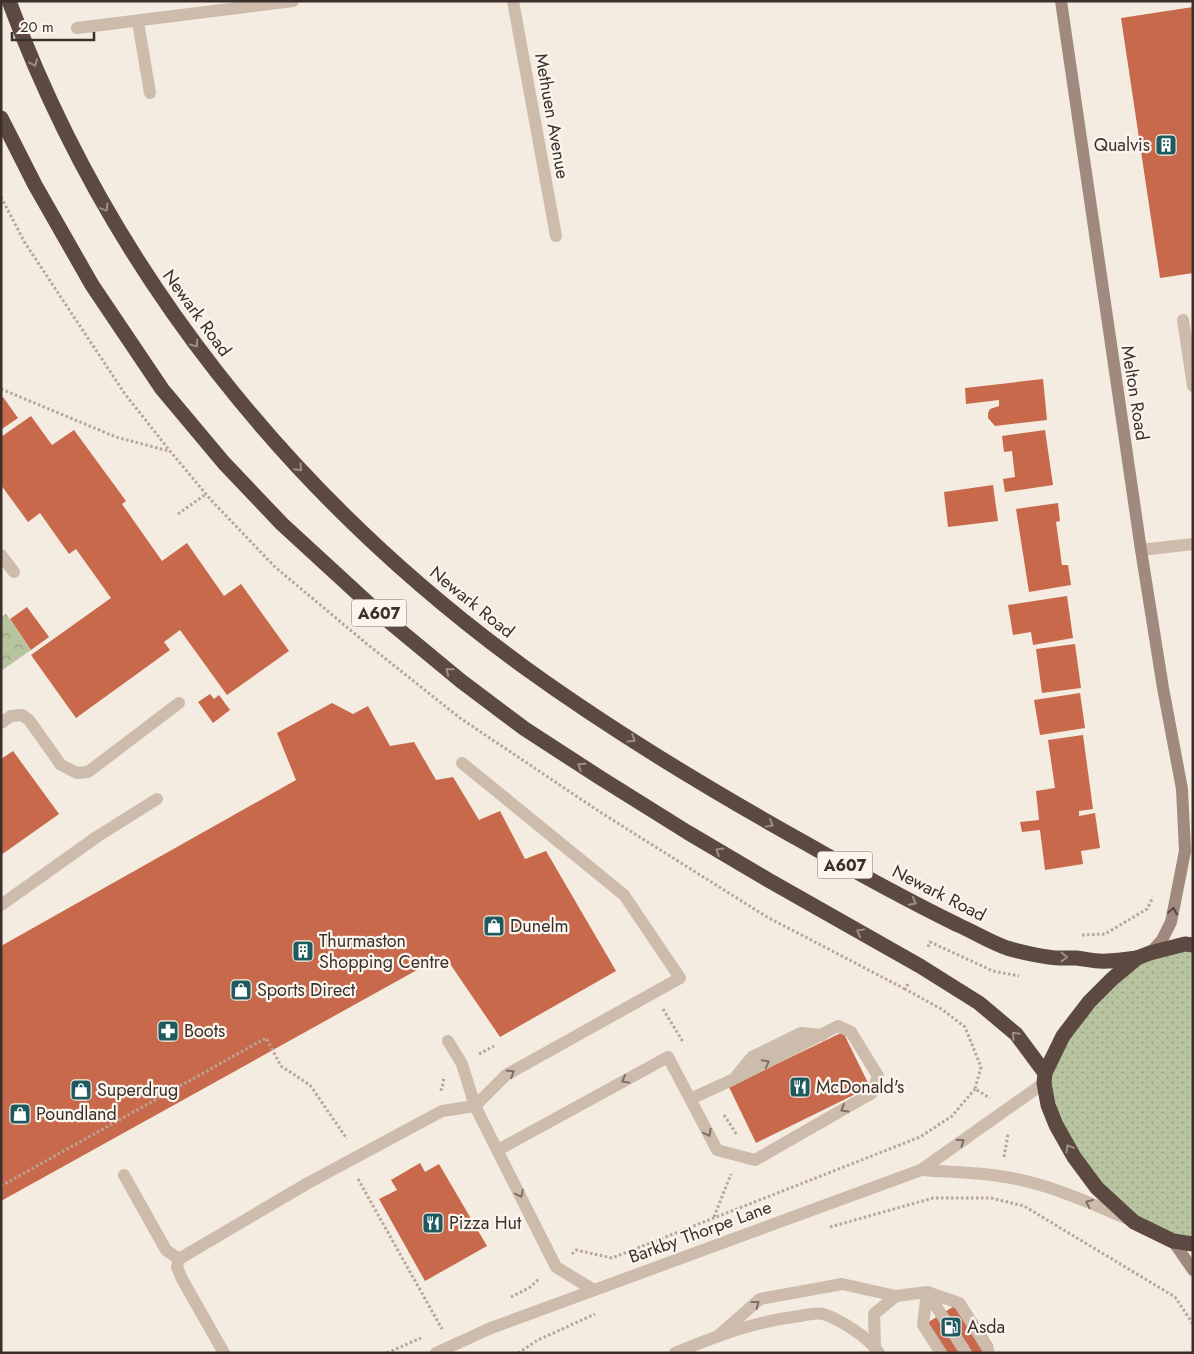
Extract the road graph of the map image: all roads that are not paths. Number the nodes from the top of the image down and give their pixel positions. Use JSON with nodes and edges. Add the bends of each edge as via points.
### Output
{"nodes":[{"id":1,"x":9,"y":1,"type":"edge"},
{"id":2,"x":293,"y":1,"type":"edge"},
{"id":3,"x":513,"y":1,"type":"edge"},
{"id":4,"x":1060,"y":1,"type":"edge"},
{"id":5,"x":138,"y":22,"type":"junction"},
{"id":6,"x":77,"y":28,"type":"dead end"},
{"id":7,"x":150,"y":93,"type":"dead end"},
{"id":8,"x":1,"y":118,"type":"edge"},
{"id":9,"x":556,"y":236,"type":"dead end"},
{"id":10,"x":1183,"y":320,"type":"dead end"},
{"id":11,"x":1193,"y":386,"type":"edge"},
{"id":12,"x":1193,"y":544,"type":"edge"},
{"id":13,"x":1141,"y":550,"type":"junction"},
{"id":14,"x":1,"y":555,"type":"edge"},
{"id":15,"x":14,"y":572,"type":"dead end"},
{"id":16,"x":179,"y":703,"type":"dead end"},
{"id":17,"x":1,"y":723,"type":"edge"},
{"id":18,"x":462,"y":763,"type":"dead end"},
{"id":19,"x":1182,"y":788,"type":"junction"},
{"id":20,"x":157,"y":798,"type":"dead end"},
{"id":21,"x":1193,"y":807,"type":"edge"},
{"id":22,"x":1,"y":906,"type":"edge"},
{"id":23,"x":1193,"y":945,"type":"edge"},
{"id":24,"x":1144,"y":955,"type":"junction"},
{"id":25,"x":448,"y":1041,"type":"dead end"},
{"id":26,"x":1045,"y":1078,"type":"junction"},
{"id":27,"x":690,"y":1099,"type":"junction"},
{"id":28,"x":475,"y":1106,"type":"junction"},
{"id":29,"x":498,"y":1150,"type":"junction"},
{"id":30,"x":922,"y":1170,"type":"junction"},
{"id":31,"x":124,"y":1175,"type":"dead end"},
{"id":32,"x":1134,"y":1222,"type":"junction"},
{"id":33,"x":1173,"y":1241,"type":"junction"},
{"id":34,"x":1193,"y":1244,"type":"edge"},
{"id":35,"x":179,"y":1259,"type":"junction"},
{"id":36,"x":1193,"y":1270,"type":"edge"},
{"id":37,"x":594,"y":1290,"type":"junction"},
{"id":38,"x":927,"y":1292,"type":"junction"},
{"id":39,"x":896,"y":1296,"type":"junction"},
{"id":40,"x":490,"y":1328,"type":"junction"},
{"id":41,"x":719,"y":1335,"type":"junction"},
{"id":42,"x":877,"y":1350,"type":"edge"},
{"id":43,"x":224,"y":1353,"type":"edge"},
{"id":44,"x":436,"y":1353,"type":"edge"},
{"id":45,"x":460,"y":1353,"type":"edge"},
{"id":46,"x":676,"y":1353,"type":"edge"},
{"id":47,"x":941,"y":1353,"type":"edge"},
{"id":48,"x":966,"y":1353,"type":"edge"},
{"id":49,"x":988,"y":1353,"type":"edge"}],
"edges":[{"from":1,"to":24,"type":"highway","name":"Newark Road","number":"A607","one_way":true,"via":[[64,132],[99,197],[137,261],[204,358],[263,430],[401,568],[525,667],[617,730],[721,796],[934,913],[1006,948],[1104,962]]},
{"from":2,"to":5,"type":"street"},
{"from":3,"to":9,"type":"street","name":"Methuen Avenue"},
{"from":4,"to":13,"type":"street","name":"Melton Road"},
{"from":5,"to":6,"type":"street"},
{"from":5,"to":7,"type":"street"},
{"from":26,"to":8,"type":"highway","number":"A607","one_way":true,"via":[[1016,1034],[979,1003],[753,871],[525,729],[380,614],[282,524],[224,463],[162,389],[92,285],[34,185]]},
{"from":10,"to":11,"type":"street"},
{"from":12,"to":13,"type":"street"},
{"from":13,"to":19,"type":"street","name":"Melton Road"},
{"from":14,"to":15,"type":"street"},
{"from":16,"to":17,"type":"street","via":[[88,772],[77,773],[61,766],[29,720],[22,715],[11,716]]},
{"from":28,"to":18,"type":"street","one_way":true,"via":[[506,1076],[680,978],[624,895]]},
{"from":19,"to":21,"type":"street"},
{"from":24,"to":19,"type":"street","one_way":true,"via":[[1162,940],[1171,922],[1185,851]]},
{"from":20,"to":22,"type":"street"},
{"from":23,"to":24,"type":"highway","name":"Newark Road","via":[[1184,944]]},
{"from":24,"to":26,"type":"highway","via":[[1089,1002],[1063,1036]]},
{"from":25,"to":28,"type":"street","via":[[462,1064]]},
{"from":30,"to":26,"type":"street","name":"Barkby Thorpe Lane","one_way":true},
{"from":32,"to":26,"type":"highway","one_way":true,"via":[[1097,1188],[1074,1156],[1048,1105]]},
{"from":27,"to":27,"type":"street","via":[[717,1150],[754,1160],[872,1093],[878,1076],[852,1032],[838,1026]]},
{"from":27,"to":29,"type":"street","one_way":true,"via":[[668,1057]]},
{"from":28,"to":29,"type":"street"},
{"from":28,"to":35,"type":"street","via":[[442,1111]]},
{"from":29,"to":37,"type":"street","one_way":true,"via":[[556,1267]]},
{"from":32,"to":30,"type":"street","name":"Barkby Thorpe Lane","one_way":true,"via":[[1062,1192],[1031,1183],[1000,1176]]},
{"from":30,"to":37,"type":"street","name":"Barkby Thorpe Lane"},
{"from":31,"to":35,"type":"street","via":[[166,1250]]},
{"from":32,"to":33,"type":"highway"},
{"from":33,"to":34,"type":"highway"},
{"from":33,"to":36,"type":"street"},
{"from":35,"to":43,"type":"street","via":[[177,1267],[182,1279]]},
{"from":37,"to":40,"type":"street","name":"Barkby Thorpe Lane"},
{"from":38,"to":39,"type":"street"},
{"from":38,"to":47,"type":"street","via":[[923,1325]]},
{"from":38,"to":48,"type":"street"},
{"from":38,"to":49,"type":"street","via":[[959,1303],[988,1348]]},
{"from":41,"to":39,"type":"street","one_way":true,"via":[[760,1299],[842,1284]]},
{"from":39,"to":42,"type":"street","via":[[874,1314]]},
{"from":40,"to":44,"type":"street","name":"Barkby Thorpe Lane"},
{"from":40,"to":45,"type":"street","name":"Barkby Thorpe Lane"},
{"from":41,"to":42,"type":"street","via":[[772,1320],[822,1313],[855,1330]]},
{"from":41,"to":46,"type":"street"}]}
